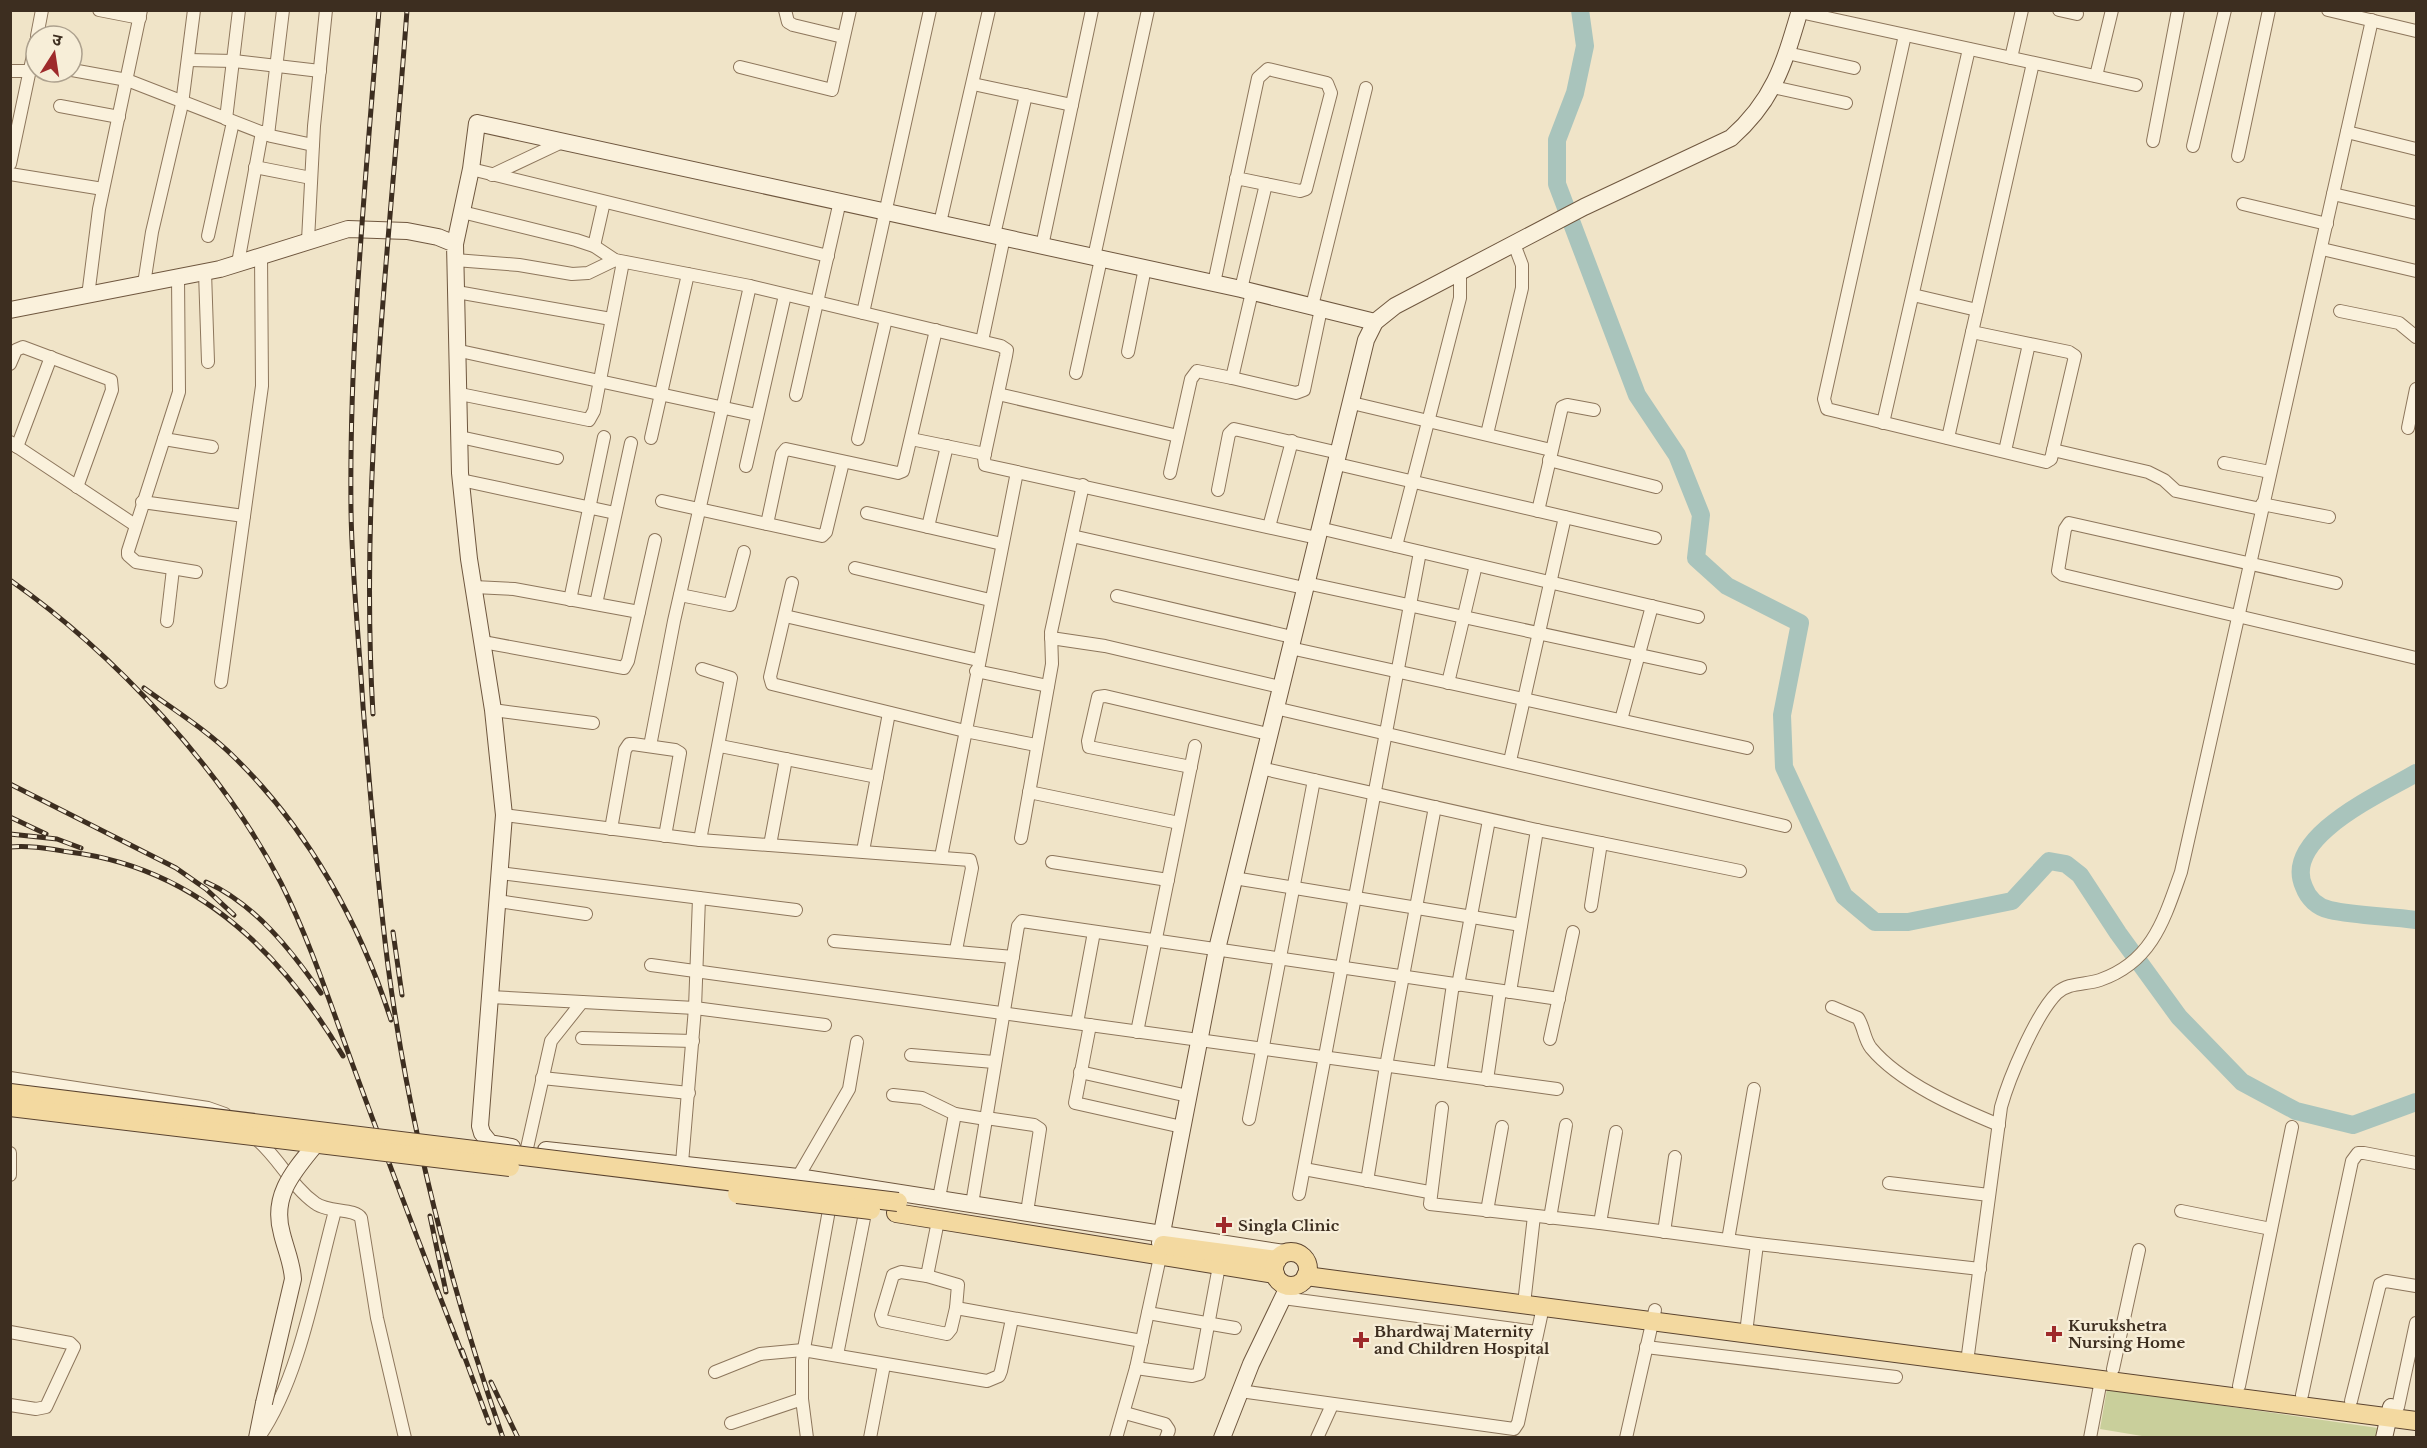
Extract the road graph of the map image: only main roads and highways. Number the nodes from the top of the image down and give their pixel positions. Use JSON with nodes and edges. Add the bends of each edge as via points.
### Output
{"nodes":[{"id":1,"x":10,"y":1093,"type":"edge"},
{"id":2,"x":10,"y":1107,"type":"edge"},
{"id":3,"x":897,"y":1208,"type":"junction"},
{"id":4,"x":1161,"y":1245,"type":"junction"},
{"id":5,"x":1307,"y":1270,"type":"junction"},
{"id":6,"x":1282,"y":1274,"type":"junction"},
{"id":7,"x":1525,"y":1299,"type":"junction"},
{"id":8,"x":1653,"y":1315,"type":"junction"},
{"id":9,"x":2107,"y":1375,"type":"junction"},
{"id":10,"x":2393,"y":1410,"type":"junction"},
{"id":11,"x":2416,"y":1410,"type":"edge"},
{"id":12,"x":2416,"y":1421,"type":"edge"}],
"edges":[{"from":1,"to":3,"type":"main road","bridge":true},
{"from":2,"to":3,"type":"main road","bridge":true},
{"from":3,"to":4,"type":"main road"},
{"from":3,"to":4,"type":"main road","via":[[938,1221]]},
{"from":4,"to":6,"type":"main road"},
{"from":4,"to":6,"type":"main road","via":[[1219,1266]]},
{"from":5,"to":6,"type":"main road","via":[[1302,1282]]},
{"from":5,"to":6,"type":"main road","via":[[1296,1253]]},
{"from":5,"to":7,"type":"main road"},
{"from":7,"to":8,"type":"main road"},
{"from":7,"to":8,"type":"main road","via":[[1543,1307]]},
{"from":8,"to":9,"type":"main road"},
{"from":9,"to":10,"type":"main road"},
{"from":9,"to":10,"type":"main road","via":[[2239,1386]]},
{"from":10,"to":11,"type":"main road"},
{"from":10,"to":12,"type":"main road"}]}
